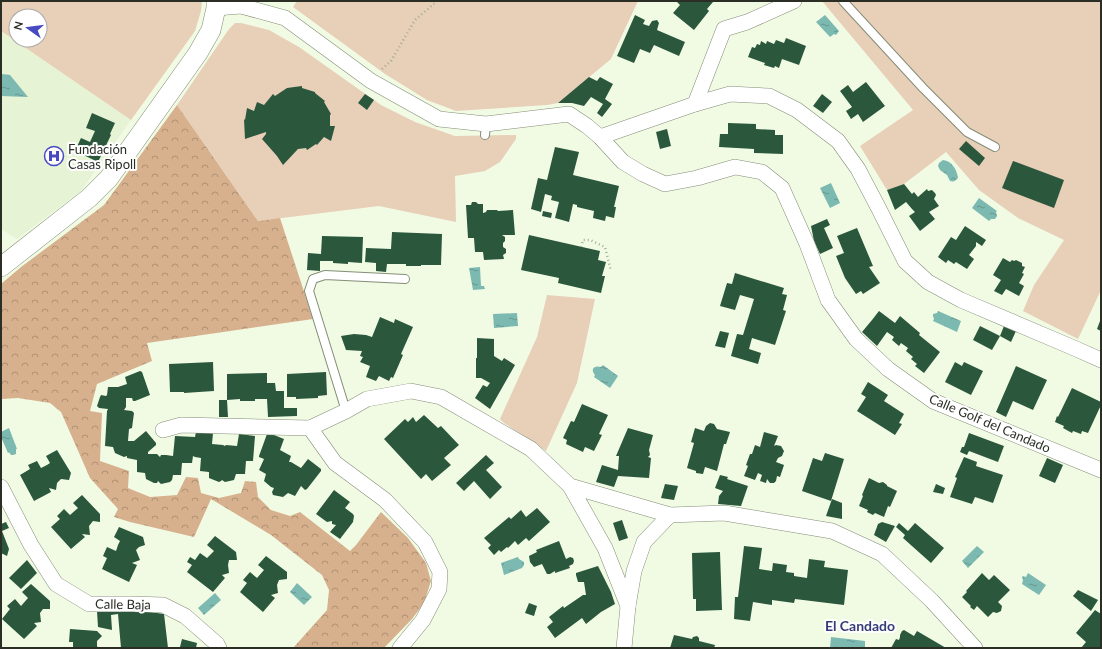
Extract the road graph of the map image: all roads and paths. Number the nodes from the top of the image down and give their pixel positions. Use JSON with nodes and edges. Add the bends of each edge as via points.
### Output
{"nodes":[{"id":1,"x":437,"y":1,"type":"edge"},
{"id":2,"x":794,"y":1,"type":"edge"},
{"id":3,"x":844,"y":1,"type":"edge"},
{"id":4,"x":216,"y":4,"type":"edge"},
{"id":5,"x":371,"y":81,"type":"junction"},
{"id":6,"x":695,"y":104,"type":"junction"},
{"id":7,"x":600,"y":137,"type":"junction"},
{"id":8,"x":995,"y":146,"type":"dead end"},
{"id":9,"x":581,"y":247,"type":"dead end"},
{"id":10,"x":1,"y":267,"type":"edge"},
{"id":11,"x":610,"y":271,"type":"dead end"},
{"id":12,"x":405,"y":278,"type":"dead end"},
{"id":13,"x":1101,"y":360,"type":"edge"},
{"id":14,"x":346,"y":411,"type":"junction"},
{"id":15,"x":310,"y":428,"type":"junction"},
{"id":16,"x":163,"y":430,"type":"dead end"},
{"id":17,"x":1101,"y":470,"type":"edge"},
{"id":18,"x":570,"y":486,"type":"junction"},
{"id":19,"x":1,"y":487,"type":"edge"},
{"id":20,"x":670,"y":515,"type":"junction"},
{"id":21,"x":628,"y":606,"type":"junction"},
{"id":22,"x":218,"y":648,"type":"edge"},
{"id":23,"x":400,"y":648,"type":"edge"},
{"id":24,"x":624,"y":648,"type":"edge"},
{"id":25,"x":975,"y":648,"type":"edge"}],
"edges":[{"from":1,"to":5,"type":"path","via":[[415,20],[391,61]]},
{"from":2,"to":6,"type":"street","via":[[747,22],[724,29]]},
{"from":3,"to":8,"type":"lane","via":[[967,132]]},
{"from":4,"to":5,"type":"street","name":"Calle Golf del Candado","via":[[241,6],[285,18]]},
{"from":4,"to":10,"type":"street","via":[[211,30],[198,53],[110,178],[90,198]]},
{"from":5,"to":7,"type":"street","name":"Calle Golf del Candado","via":[[439,119],[485,129],[569,114]]},
{"from":6,"to":7,"type":"street"},
{"from":6,"to":13,"type":"street","via":[[730,94],[769,96],[797,110],[838,141],[858,170],[904,261],[928,282],[961,300]]},
{"from":7,"to":17,"type":"street","name":"Calle Golf del Candado","via":[[623,162],[666,184],[735,168],[762,172],[782,188],[828,300],[856,339],[888,369],[933,401]]},
{"from":9,"to":11,"type":"path","via":[[583,240],[590,240],[605,247]]},
{"from":12,"to":14,"type":"lane","via":[[325,275],[313,278],[309,291]]},
{"from":14,"to":15,"type":"street"},
{"from":14,"to":18,"type":"street","via":[[367,399],[411,391],[441,398],[531,449]]},
{"from":15,"to":16,"type":"street","via":[[181,425]]},
{"from":15,"to":23,"type":"street","via":[[335,463],[385,500],[425,542],[440,572],[439,590],[430,608]]},
{"from":18,"to":20,"type":"street"},
{"from":18,"to":21,"type":"street","via":[[605,548]]},
{"from":19,"to":22,"type":"street","name":"Calle Baja","via":[[56,584],[90,604],[163,604],[185,616],[217,644]]},
{"from":20,"to":21,"type":"street","via":[[644,542],[634,571]]},
{"from":20,"to":25,"type":"street","via":[[724,513],[832,531],[882,554],[932,601]]},
{"from":21,"to":24,"type":"street"}]}
